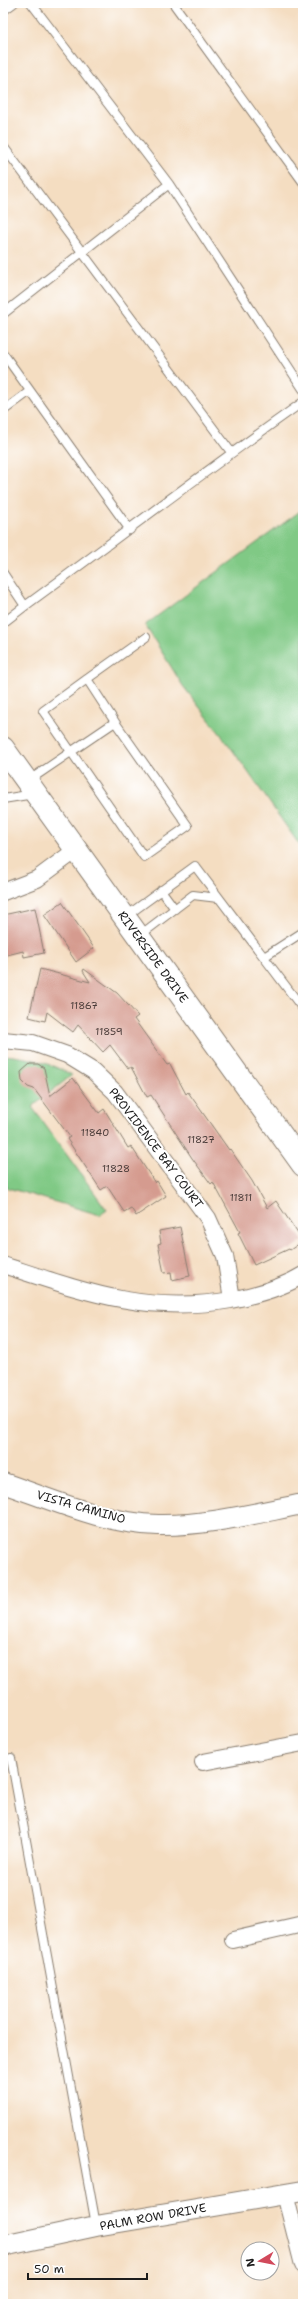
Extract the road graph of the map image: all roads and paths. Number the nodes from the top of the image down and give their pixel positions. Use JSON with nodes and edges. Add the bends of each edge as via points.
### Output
{"nodes":[{"id":1,"x":14,"y":3,"type":"edge"},
{"id":2,"x":31,"y":3,"type":"edge"},
{"id":3,"x":173,"y":3,"type":"edge"},
{"id":4,"x":3,"y":11,"type":"edge"},
{"id":5,"x":3,"y":146,"type":"edge"},
{"id":6,"x":303,"y":182,"type":"edge"},
{"id":7,"x":169,"y":184,"type":"junction"},
{"id":8,"x":81,"y":251,"type":"junction"},
{"id":9,"x":3,"y":314,"type":"edge"},
{"id":10,"x":3,"y":353,"type":"edge"},
{"id":11,"x":303,"y":389,"type":"edge"},
{"id":12,"x":30,"y":391,"type":"junction"},
{"id":13,"x":303,"y":402,"type":"edge"},
{"id":14,"x":3,"y":411,"type":"edge"},
{"id":15,"x":231,"y":452,"type":"junction"},
{"id":16,"x":130,"y":530,"type":"junction"},
{"id":17,"x":3,"y":573,"type":"edge"},
{"id":18,"x":26,"y":606,"type":"junction"},
{"id":19,"x":3,"y":623,"type":"edge"},
{"id":20,"x":146,"y":637,"type":"dead end"},
{"id":21,"x":87,"y":679,"type":"junction"},
{"id":22,"x":116,"y":722,"type":"junction"},
{"id":23,"x":3,"y":748,"type":"edge"},
{"id":24,"x":71,"y":751,"type":"junction"},
{"id":25,"x":32,"y":787,"type":"junction"},
{"id":26,"x":3,"y":799,"type":"edge"},
{"id":27,"x":76,"y":850,"type":"junction"},
{"id":28,"x":161,"y":890,"type":"junction"},
{"id":29,"x":3,"y":892,"type":"edge"},
{"id":30,"x":218,"y":898,"type":"junction"},
{"id":31,"x":175,"y":909,"type":"junction"},
{"id":32,"x":125,"y":918,"type":"junction"},
{"id":33,"x":303,"y":932,"type":"edge"},
{"id":34,"x":138,"y":937,"type":"junction"},
{"id":35,"x":264,"y":957,"type":"junction"},
{"id":36,"x":303,"y":1009,"type":"edge"},
{"id":37,"x":3,"y":1040,"type":"edge"},
{"id":38,"x":303,"y":1165,"type":"edge"},
{"id":39,"x":3,"y":1265,"type":"edge"},
{"id":40,"x":303,"y":1275,"type":"edge"},
{"id":41,"x":232,"y":1299,"type":"junction"},
{"id":42,"x":3,"y":1483,"type":"edge"},
{"id":43,"x":303,"y":1504,"type":"edge"},
{"id":44,"x":303,"y":1743,"type":"edge"},
{"id":45,"x":11,"y":1758,"type":"dead end"},
{"id":46,"x":203,"y":1762,"type":"dead end"},
{"id":47,"x":303,"y":1924,"type":"edge"},
{"id":48,"x":233,"y":1940,"type":"dead end"},
{"id":49,"x":294,"y":2193,"type":"edge"},
{"id":50,"x":96,"y":2226,"type":"junction"},
{"id":51,"x":3,"y":2246,"type":"edge"},
{"id":52,"x":303,"y":2265,"type":"edge"}],
"edges":[{"from":1,"to":4,"type":"lane"},
{"from":2,"to":7,"type":"lane"},
{"from":3,"to":6,"type":"lane"},
{"from":5,"to":8,"type":"lane"},
{"from":7,"to":8,"type":"lane"},
{"from":7,"to":11,"type":"lane"},
{"from":8,"to":9,"type":"lane"},
{"from":8,"to":15,"type":"lane"},
{"from":10,"to":12,"type":"lane"},
{"from":12,"to":14,"type":"lane"},
{"from":12,"to":16,"type":"lane"},
{"from":13,"to":15,"type":"lane"},
{"from":15,"to":16,"type":"lane"},
{"from":16,"to":18,"type":"lane"},
{"from":17,"to":18,"type":"lane"},
{"from":18,"to":19,"type":"lane"},
{"from":20,"to":21,"type":"lane"},
{"from":21,"to":22,"type":"lane"},
{"from":21,"to":24,"type":"lane","via":[[43,710]]},
{"from":22,"to":24,"type":"lane"},
{"from":22,"to":24,"type":"lane","via":[[188,826],[144,857]]},
{"from":23,"to":25,"type":"main road","name":"RIVERSIDE DRIVE"},
{"from":24,"to":25,"type":"lane"},
{"from":25,"to":26,"type":"lane"},
{"from":25,"to":27,"type":"main road","name":"RIVERSIDE DRIVE"},
{"from":27,"to":29,"type":"street","via":[[37,879]]},
{"from":27,"to":32,"type":"main road","name":"RIVERSIDE DRIVE"},
{"from":28,"to":30,"type":"lane","via":[[195,866]]},
{"from":28,"to":31,"type":"lane"},
{"from":28,"to":32,"type":"lane"},
{"from":30,"to":31,"type":"lane","via":[[193,895]]},
{"from":30,"to":35,"type":"lane"},
{"from":31,"to":34,"type":"lane"},
{"from":32,"to":34,"type":"main road","name":"RIVERSIDE DRIVE"},
{"from":33,"to":35,"type":"lane"},
{"from":34,"to":38,"type":"main road","name":"RIVERSIDE DRIVE"},
{"from":35,"to":36,"type":"lane"},
{"from":37,"to":41,"type":"street","name":"PROVIDENCE BAY COURT","via":[[33,1043],[67,1055],[93,1071],[115,1092],[208,1218],[225,1256]]},
{"from":39,"to":41,"type":"street","via":[[116,1300],[158,1305],[189,1305]]},
{"from":40,"to":41,"type":"street","via":[[269,1290]]},
{"from":42,"to":43,"type":"street","name":"VISTA CAMINO","via":[[102,1516],[159,1525],[204,1522]]},
{"from":44,"to":46,"type":"street"},
{"from":45,"to":50,"type":"lane"},
{"from":47,"to":48,"type":"street"},
{"from":49,"to":50,"type":"street","name":"PALM ROW DRIVE"},
{"from":49,"to":52,"type":"street"},
{"from":50,"to":51,"type":"street","name":"PALM ROW DRIVE"}]}
